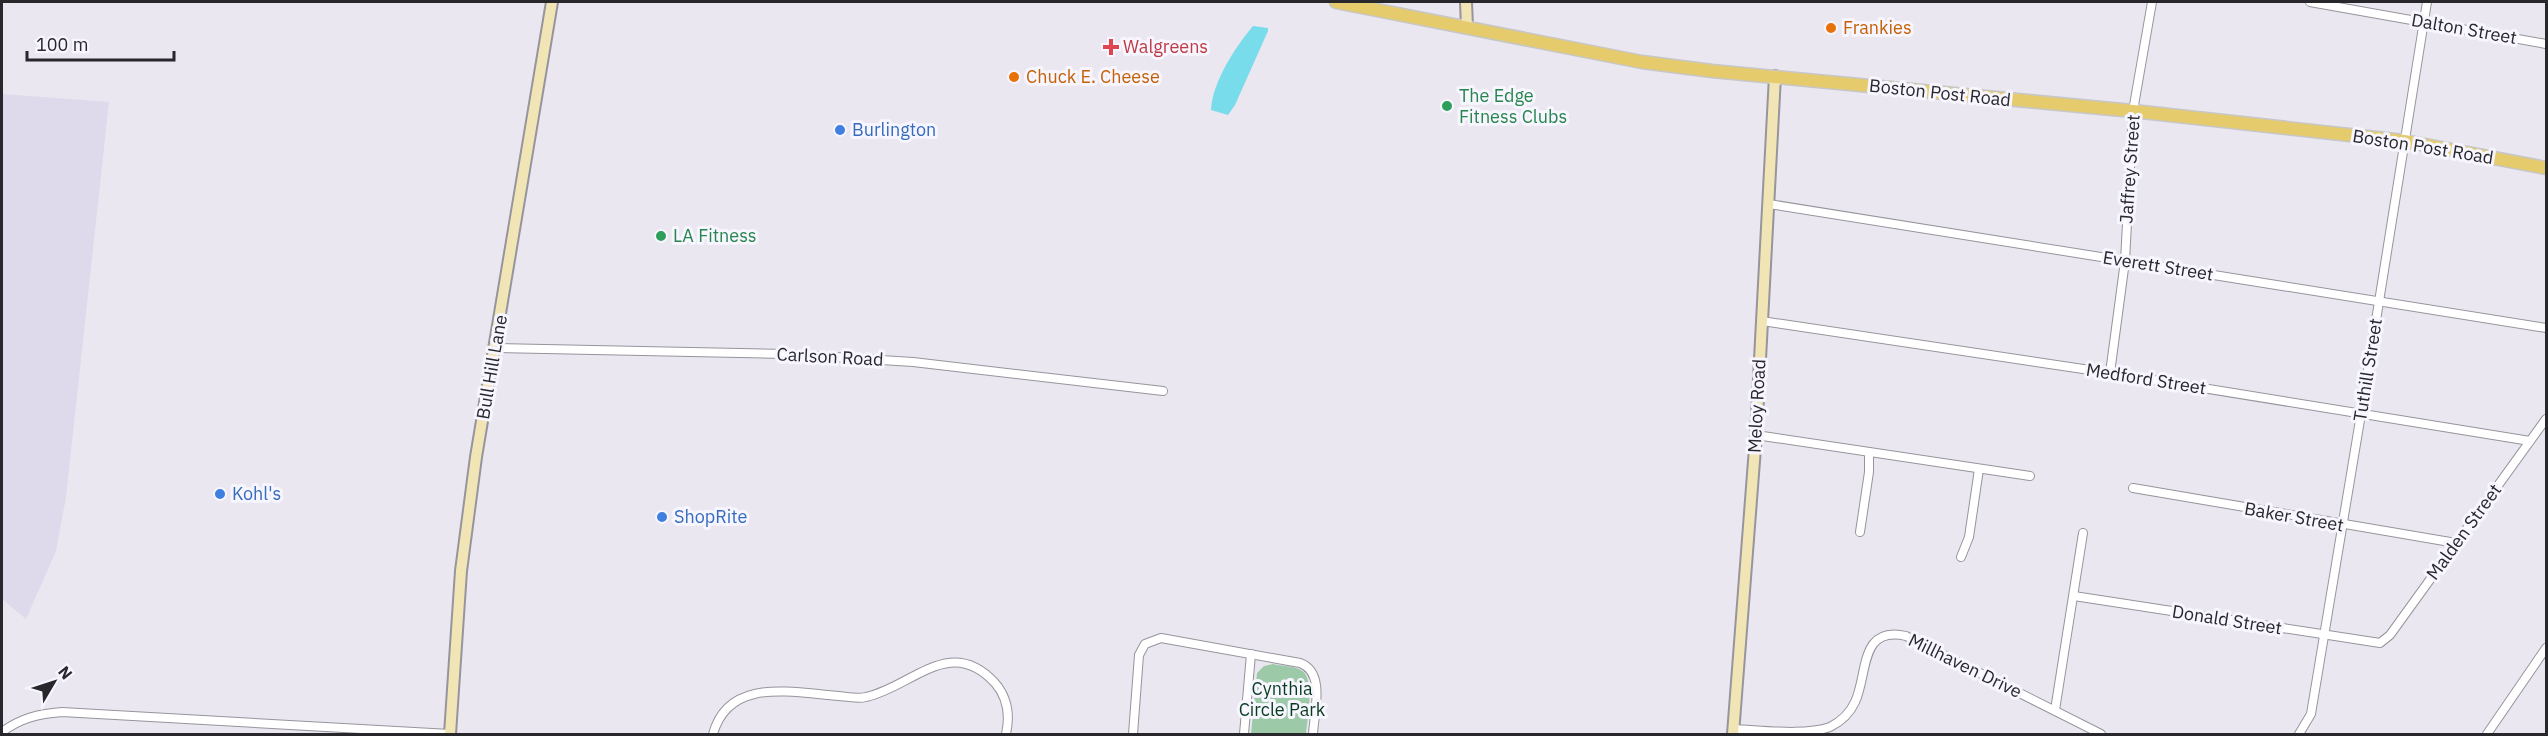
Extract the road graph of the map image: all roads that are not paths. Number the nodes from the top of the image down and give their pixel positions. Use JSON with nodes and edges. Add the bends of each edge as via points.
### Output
{"nodes":[{"id":1,"x":552,"y":2,"type":"edge"},
{"id":2,"x":1336,"y":2,"type":"edge"},
{"id":3,"x":1466,"y":2,"type":"edge"},
{"id":4,"x":2152,"y":2,"type":"edge"},
{"id":5,"x":2310,"y":2,"type":"edge"},
{"id":6,"x":2427,"y":2,"type":"edge"},
{"id":7,"x":2423,"y":22,"type":"junction"},
{"id":8,"x":1467,"y":27,"type":"junction"},
{"id":9,"x":2547,"y":44,"type":"edge"},
{"id":10,"x":1775,"y":76,"type":"junction"},
{"id":11,"x":2133,"y":111,"type":"junction"},
{"id":12,"x":2404,"y":141,"type":"junction"},
{"id":13,"x":2547,"y":168,"type":"edge"},
{"id":14,"x":1769,"y":204,"type":"junction"},
{"id":15,"x":2125,"y":261,"type":"junction"},
{"id":16,"x":2379,"y":302,"type":"junction"},
{"id":17,"x":1762,"y":321,"type":"junction"},
{"id":18,"x":2547,"y":328,"type":"edge"},
{"id":19,"x":496,"y":348,"type":"junction"},
{"id":20,"x":2110,"y":373,"type":"junction"},
{"id":21,"x":1163,"y":391,"type":"dead end"},
{"id":22,"x":2361,"y":414,"type":"junction"},
{"id":23,"x":2547,"y":418,"type":"edge"},
{"id":24,"x":1756,"y":435,"type":"junction"},
{"id":25,"x":2530,"y":441,"type":"junction"},
{"id":26,"x":1869,"y":452,"type":"junction"},
{"id":27,"x":1979,"y":469,"type":"junction"},
{"id":28,"x":2030,"y":476,"type":"dead end"},
{"id":29,"x":2133,"y":488,"type":"dead end"},
{"id":30,"x":2342,"y":525,"type":"junction"},
{"id":31,"x":1860,"y":532,"type":"dead end"},
{"id":32,"x":2083,"y":533,"type":"dead end"},
{"id":33,"x":2456,"y":543,"type":"junction"},
{"id":34,"x":1961,"y":557,"type":"dead end"},
{"id":35,"x":2074,"y":596,"type":"junction"},
{"id":36,"x":2324,"y":635,"type":"junction"},
{"id":37,"x":2380,"y":643,"type":"joint"},
{"id":38,"x":2547,"y":648,"type":"edge"},
{"id":39,"x":1251,"y":654,"type":"junction"},
{"id":40,"x":2055,"y":710,"type":"junction"},
{"id":41,"x":2,"y":732,"type":"edge"},
{"id":42,"x":1733,"y":732,"type":"edge"},
{"id":43,"x":450,"y":734,"type":"edge"},
{"id":44,"x":713,"y":735,"type":"edge"},
{"id":45,"x":1006,"y":735,"type":"edge"},
{"id":46,"x":1133,"y":735,"type":"edge"},
{"id":47,"x":1244,"y":735,"type":"edge"},
{"id":48,"x":1313,"y":735,"type":"edge"},
{"id":49,"x":2101,"y":735,"type":"edge"},
{"id":50,"x":2299,"y":735,"type":"edge"},
{"id":51,"x":2487,"y":735,"type":"edge"}],
"edges":[{"from":1,"to":19,"type":"main road","name":"Bull Hill Lane"},
{"from":2,"to":8,"type":"main road","name":"Boston Post Road"},
{"from":3,"to":8,"type":"main road"},
{"from":4,"to":11,"type":"street","name":"Jaffrey Street"},
{"from":5,"to":7,"type":"street","name":"Dalton Street"},
{"from":6,"to":7,"type":"street","name":"Tuthill Street"},
{"from":7,"to":9,"type":"street","name":"Dalton Street"},
{"from":7,"to":12,"type":"street","name":"Tuthill Street"},
{"from":8,"to":10,"type":"main road","name":"Boston Post Road","via":[[1642,63]]},
{"from":10,"to":11,"type":"main road","name":"Boston Post Road"},
{"from":10,"to":14,"type":"main road","name":"Meloy Road"},
{"from":11,"to":12,"type":"main road","name":"Boston Post Road"},
{"from":11,"to":15,"type":"street","name":"Jaffrey Street"},
{"from":12,"to":13,"type":"main road","name":"Boston Post Road"},
{"from":12,"to":16,"type":"street","name":"Tuthill Street"},
{"from":14,"to":15,"type":"street","name":"Everett Street"},
{"from":14,"to":17,"type":"main road","name":"Meloy Road"},
{"from":15,"to":16,"type":"street","name":"Everett Street"},
{"from":15,"to":20,"type":"street","name":"Jaffrey Street"},
{"from":16,"to":18,"type":"street","name":"Everett Street"},
{"from":16,"to":22,"type":"street","name":"Tuthill Street"},
{"from":17,"to":20,"type":"street","name":"Medford Street"},
{"from":17,"to":24,"type":"main road","name":"Meloy Road"},
{"from":19,"to":21,"type":"street","name":"Carlson Road","via":[[786,354],[913,362]]},
{"from":19,"to":43,"type":"main road","name":"Bull Hill Lane","via":[[461,571]]},
{"from":20,"to":22,"type":"street","name":"Medford Street"},
{"from":22,"to":25,"type":"street","name":"Medford Street"},
{"from":22,"to":30,"type":"street","name":"Tuthill Street"},
{"from":23,"to":25,"type":"street","name":"Malden Street"},
{"from":24,"to":26,"type":"street"},
{"from":24,"to":42,"type":"main road","name":"Meloy Road"},
{"from":25,"to":33,"type":"street","name":"Malden Street"},
{"from":26,"to":27,"type":"street"},
{"from":26,"to":31,"type":"street"},
{"from":27,"to":28,"type":"street"},
{"from":27,"to":34,"type":"street","via":[[1969,537]]},
{"from":29,"to":30,"type":"street","name":"Baker Street"},
{"from":30,"to":33,"type":"street","name":"Baker Street"},
{"from":30,"to":36,"type":"street","name":"Tuthill Street"},
{"from":32,"to":35,"type":"street"},
{"from":33,"to":37,"type":"street","name":"Malden Street","via":[[2390,635]]},
{"from":35,"to":36,"type":"street","name":"Donald Street"},
{"from":35,"to":40,"type":"street"},
{"from":36,"to":37,"type":"street","name":"Donald Street"},
{"from":36,"to":50,"type":"street","name":"Tuthill Street","via":[[2311,714]]},
{"from":38,"to":51,"type":"street"},
{"from":39,"to":46,"type":"street","via":[[1166,638],[1150,641],[1139,655]]},
{"from":39,"to":47,"type":"street"},
{"from":39,"to":48,"type":"street","via":[[1300,663],[1311,670],[1316,681]]},
{"from":40,"to":42,"type":"street","name":"Millhaven Drive","via":[[1906,636],[1894,634],[1871,646],[1856,701],[1845,716],[1829,727],[1808,733]]},
{"from":40,"to":49,"type":"street","name":"Millhaven Drive"},
{"from":41,"to":43,"type":"street","via":[[24,718],[62,712]]},
{"from":44,"to":45,"type":"street","via":[[723,713],[751,694],[767,691],[867,697],[951,662],[978,670],[998,687],[1007,707]]}]}
